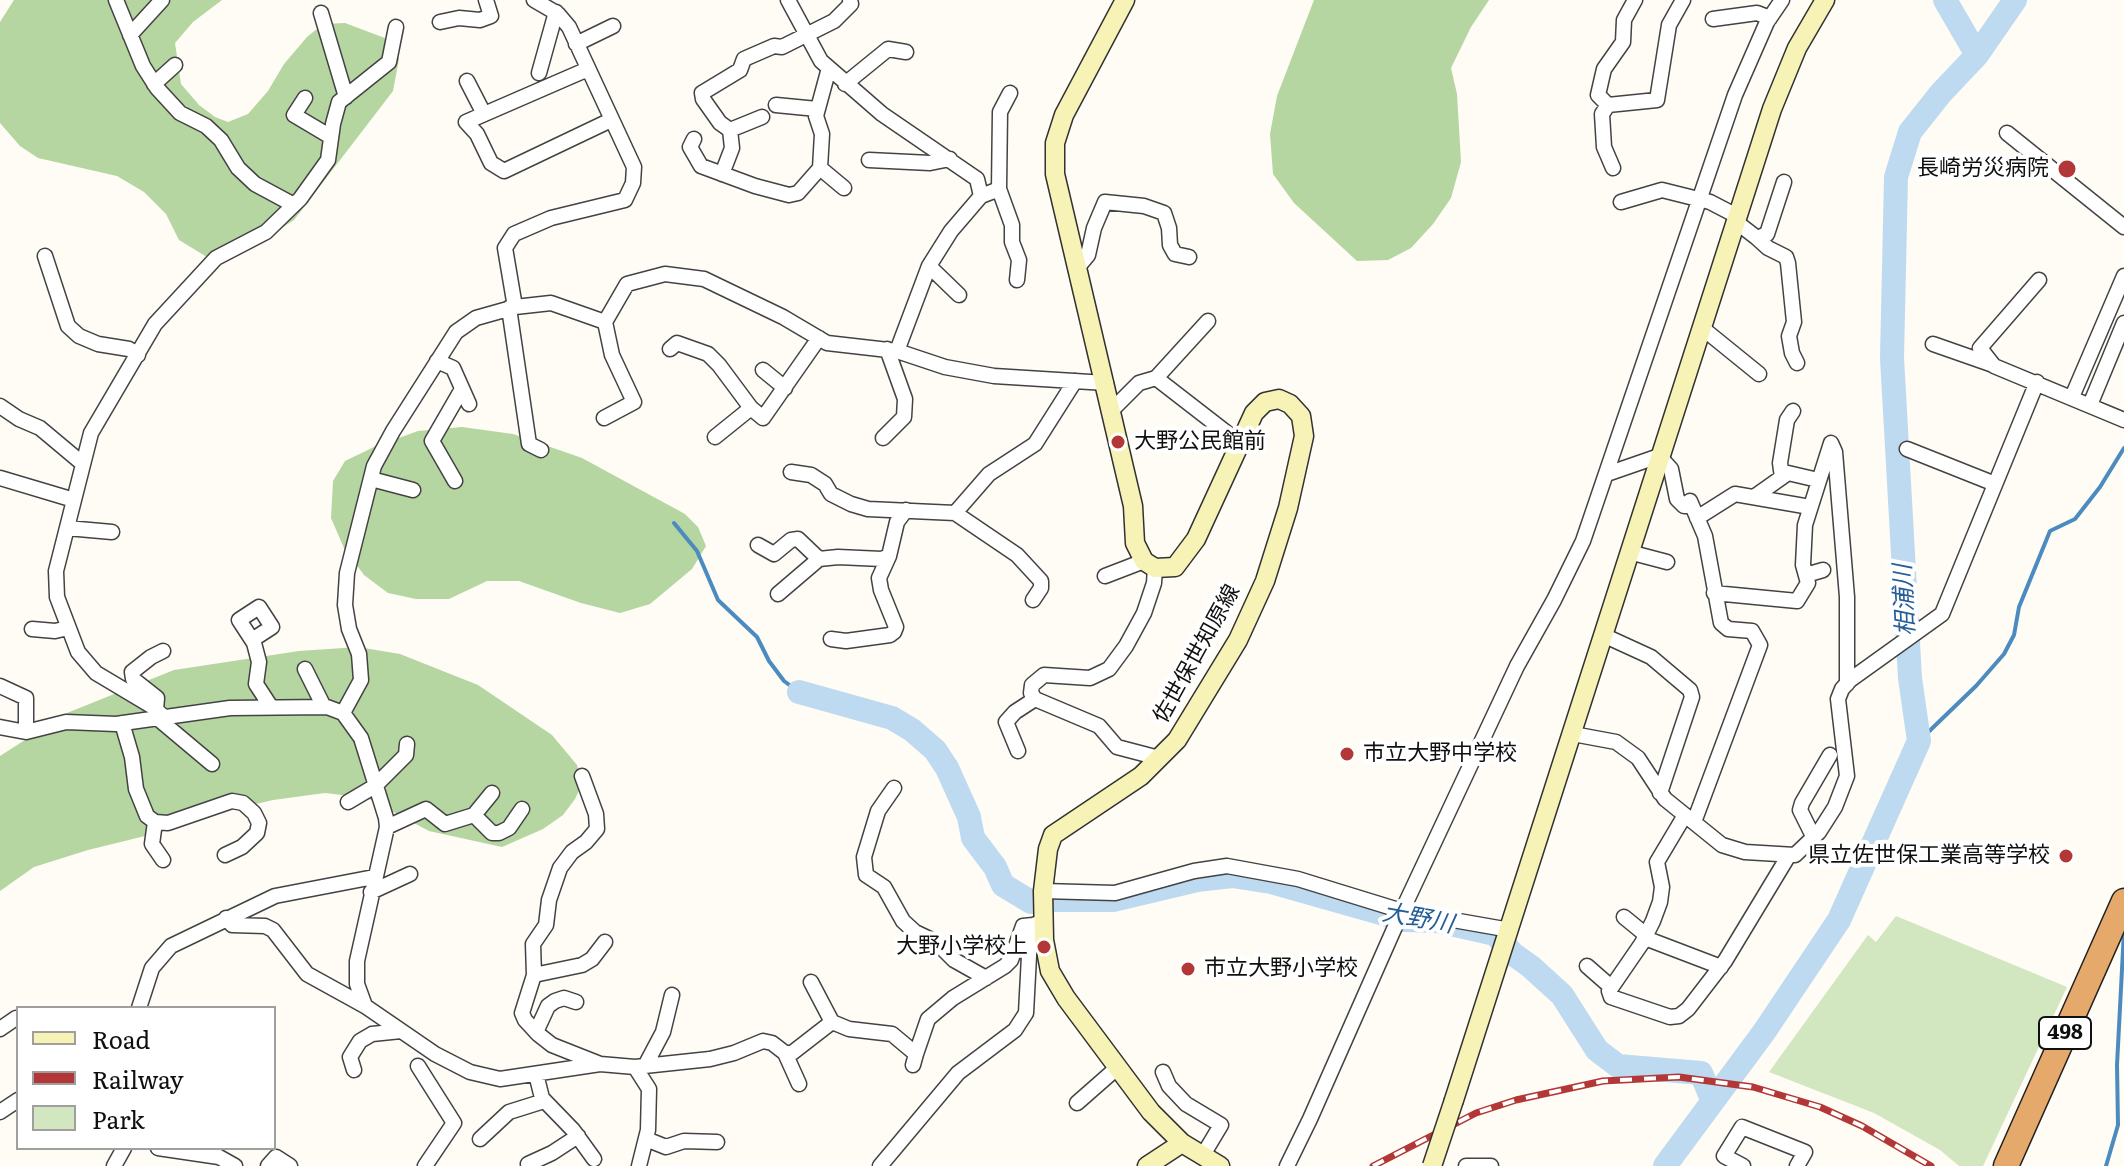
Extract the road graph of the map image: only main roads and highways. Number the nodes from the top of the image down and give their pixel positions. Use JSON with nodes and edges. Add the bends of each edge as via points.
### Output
{"nodes":[{"id":1,"x":1125,"y":0,"type":"edge"},
{"id":2,"x":1825,"y":0,"type":"edge"},
{"id":3,"x":2124,"y":901,"type":"edge"},
{"id":4,"x":1182,"y":1143,"type":"junction"},
{"id":5,"x":1147,"y":1166,"type":"edge"},
{"id":6,"x":1220,"y":1166,"type":"edge"},
{"id":7,"x":1432,"y":1166,"type":"edge"},
{"id":8,"x":2006,"y":1166,"type":"edge"}],
"edges":[{"from":1,"to":4,"type":"main road","name":"佐世保世知原線","via":[[1064,115],[1055,143],[1055,174],[1133,506],[1135,543],[1150,565],[1175,567],[1196,539],[1254,413],[1265,402],[1279,399],[1290,404],[1301,416],[1304,436],[1265,581],[1238,640],[1177,740],[1141,776],[1053,835],[1048,849],[1038,923],[1050,971],[1151,1112]]},
{"from":2,"to":7,"type":"main road","bridge":true,"via":[[1782,81]]},
{"from":3,"to":8,"type":"highway","number":"498"},
{"from":4,"to":5,"type":"main road"},
{"from":4,"to":6,"type":"main road","name":"佐世保世知原線"}]}
